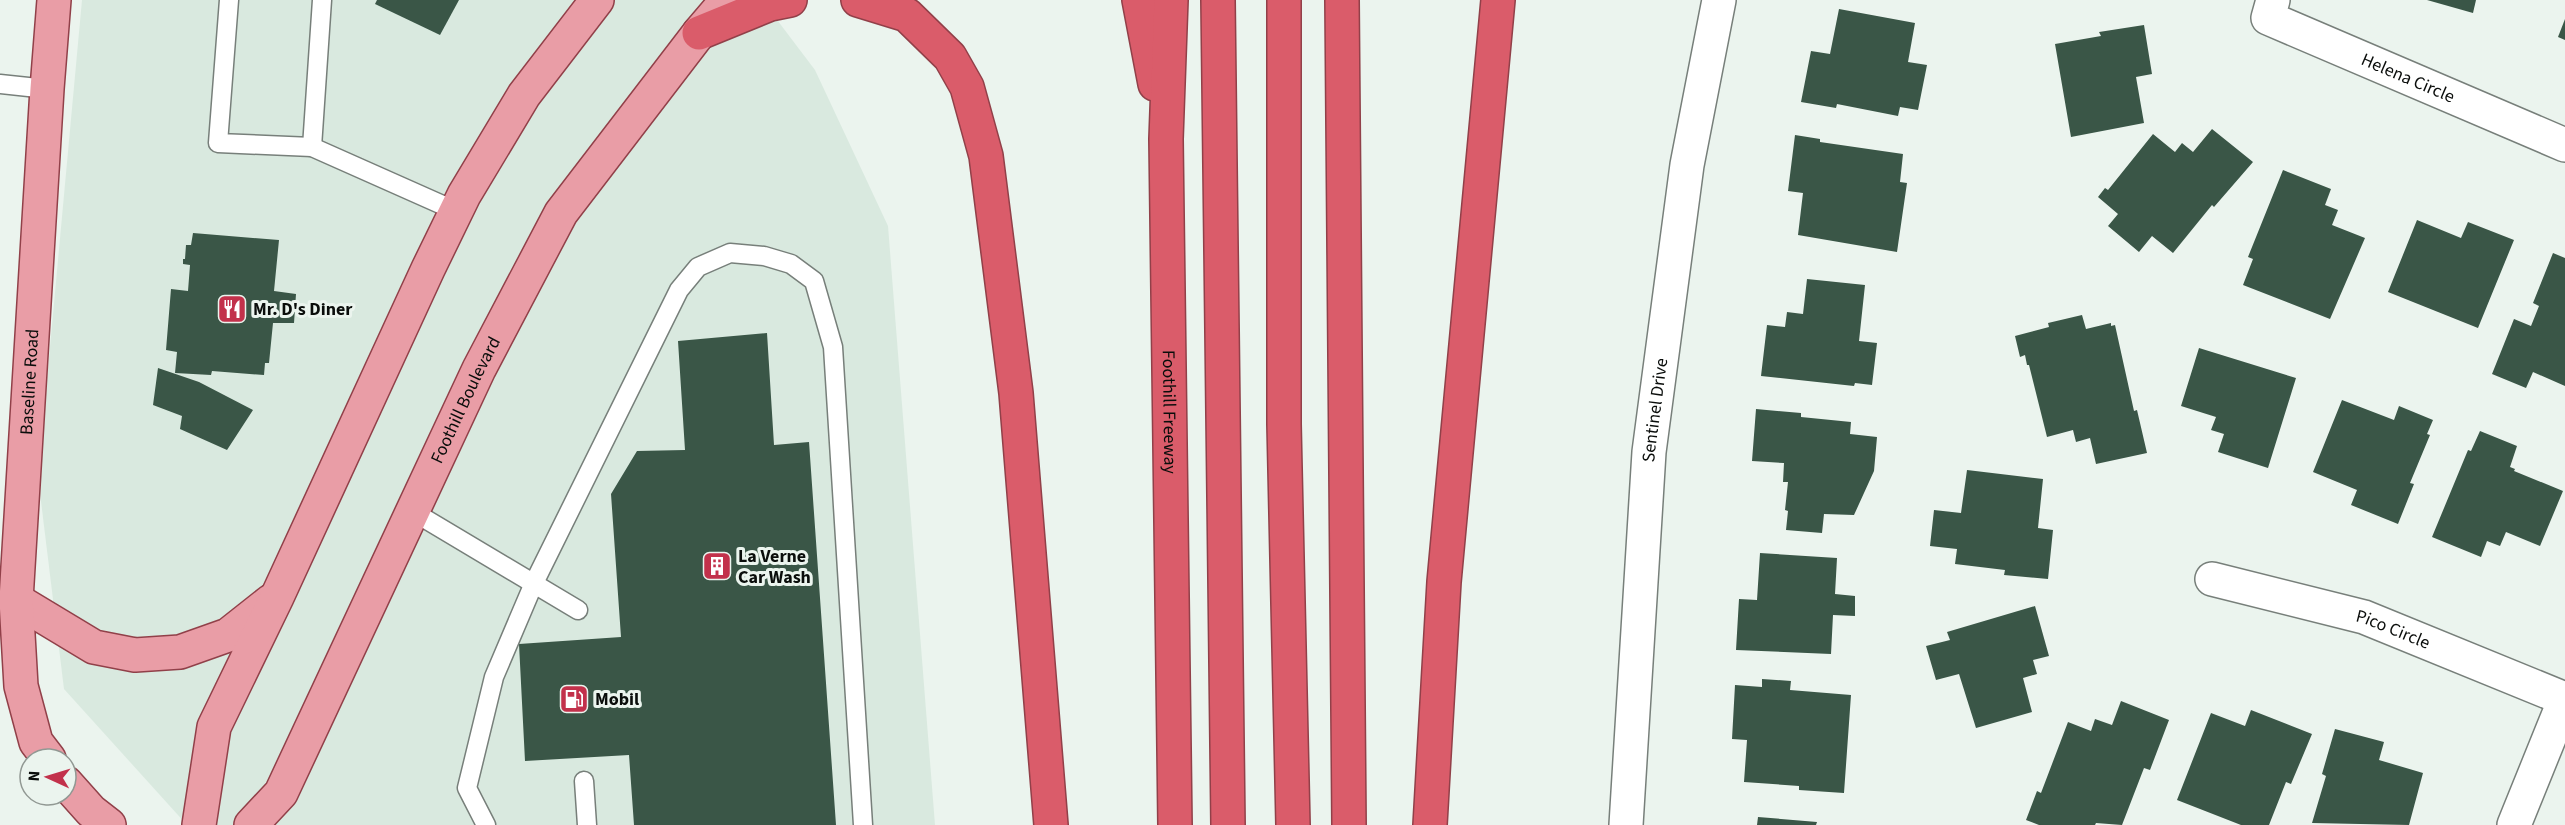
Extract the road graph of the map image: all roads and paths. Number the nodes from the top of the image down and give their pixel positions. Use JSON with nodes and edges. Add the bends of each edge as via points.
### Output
{"nodes":[{"id":1,"x":54,"y":0,"type":"edge"},
{"id":2,"x":229,"y":0,"type":"edge"},
{"id":3,"x":322,"y":0,"type":"edge"},
{"id":4,"x":597,"y":0,"type":"edge"},
{"id":5,"x":727,"y":0,"type":"edge"},
{"id":6,"x":790,"y":0,"type":"edge"},
{"id":7,"x":858,"y":0,"type":"edge"},
{"id":8,"x":1139,"y":0,"type":"edge"},
{"id":9,"x":1171,"y":0,"type":"edge"},
{"id":10,"x":1218,"y":0,"type":"edge"},
{"id":11,"x":1284,"y":0,"type":"edge"},
{"id":12,"x":1342,"y":0,"type":"edge"},
{"id":13,"x":1498,"y":0,"type":"edge"},
{"id":14,"x":1719,"y":0,"type":"edge"},
{"id":15,"x":2273,"y":0,"type":"edge"},
{"id":16,"x":699,"y":33,"type":"junction"},
{"id":17,"x":0,"y":84,"type":"edge"},
{"id":18,"x":47,"y":88,"type":"junction"},
{"id":19,"x":1166,"y":139,"type":"junction"},
{"id":20,"x":2565,"y":145,"type":"edge"},
{"id":21,"x":312,"y":147,"type":"junction"},
{"id":22,"x":456,"y":210,"type":"junction"},
{"id":23,"x":412,"y":511,"type":"junction"},
{"id":24,"x":2212,"y":579,"type":"dead end"},
{"id":25,"x":534,"y":583,"type":"junction"},
{"id":26,"x":277,"y":597,"type":"junction"},
{"id":27,"x":16,"y":600,"type":"junction"},
{"id":28,"x":578,"y":610,"type":"dead end"},
{"id":29,"x":2565,"y":699,"type":"edge"},
{"id":30,"x":40,"y":747,"type":"edge"},
{"id":31,"x":584,"y":781,"type":"dead end"},
{"id":32,"x":78,"y":796,"type":"edge"},
{"id":33,"x":109,"y":825,"type":"edge"},
{"id":34,"x":199,"y":825,"type":"edge"},
{"id":35,"x":251,"y":825,"type":"edge"},
{"id":36,"x":486,"y":825,"type":"edge"},
{"id":37,"x":587,"y":825,"type":"edge"},
{"id":38,"x":864,"y":825,"type":"edge"},
{"id":39,"x":1051,"y":825,"type":"edge"},
{"id":40,"x":1175,"y":825,"type":"edge"},
{"id":41,"x":1228,"y":825,"type":"edge"},
{"id":42,"x":1293,"y":825,"type":"edge"},
{"id":43,"x":1349,"y":825,"type":"edge"},
{"id":44,"x":1430,"y":825,"type":"edge"},
{"id":45,"x":1626,"y":825,"type":"edge"},
{"id":46,"x":2514,"y":825,"type":"edge"}],
"edges":[{"from":1,"to":18,"type":"main road","name":"Baseline Road"},
{"from":2,"to":21,"type":"lane","via":[[218,143]]},
{"from":3,"to":21,"type":"lane"},
{"from":4,"to":22,"type":"main road","via":[[524,95]]},
{"from":5,"to":16,"type":"main road","name":"Foothill Boulevard"},
{"from":6,"to":16,"type":"highway","via":[[770,4]]},
{"from":7,"to":39,"type":"highway","via":[[907,15],[950,57],[967,87],[986,156],[1016,393]]},
{"from":8,"to":19,"type":"highway"},
{"from":9,"to":19,"type":"highway","name":"Foothill Freeway"},
{"from":10,"to":41,"type":"highway"},
{"from":11,"to":42,"type":"highway","via":[[1284,424]]},
{"from":12,"to":43,"type":"highway"},
{"from":13,"to":44,"type":"highway","via":[[1444,582]]},
{"from":14,"to":45,"type":"street","name":"Sentinel Drive","via":[[1687,165],[1649,452]]},
{"from":15,"to":20,"type":"street","name":"Helena Circle","via":[[2268,18]]},
{"from":16,"to":23,"type":"main road","name":"Foothill Boulevard","via":[[561,213],[479,369]]},
{"from":17,"to":18,"type":"lane"},
{"from":18,"to":27,"type":"main road","name":"Baseline Road"},
{"from":19,"to":40,"type":"highway","name":"Foothill Freeway"},
{"from":21,"to":22,"type":"lane"},
{"from":22,"to":26,"type":"main road"},
{"from":23,"to":25,"type":"lane"},
{"from":23,"to":35,"type":"main road","name":"Foothill Boulevard","via":[[281,793]]},
{"from":24,"to":29,"type":"street","name":"Pico Circle","via":[[2364,617]]},
{"from":25,"to":28,"type":"lane"},
{"from":25,"to":36,"type":"lane","via":[[494,677],[467,788]]},
{"from":25,"to":38,"type":"lane","via":[[679,290],[698,267],[730,254],[764,256],[791,264],[814,281],[834,347]]},
{"from":26,"to":27,"type":"main road","via":[[228,635],[180,652],[135,655],[94,647]]},
{"from":26,"to":34,"type":"main road","via":[[214,727]]},
{"from":27,"to":30,"type":"main road","name":"Baseline Road","via":[[21,686]]},
{"from":29,"to":46,"type":"street"},
{"from":31,"to":37,"type":"lane"},
{"from":32,"to":33,"type":"main road"}]}
